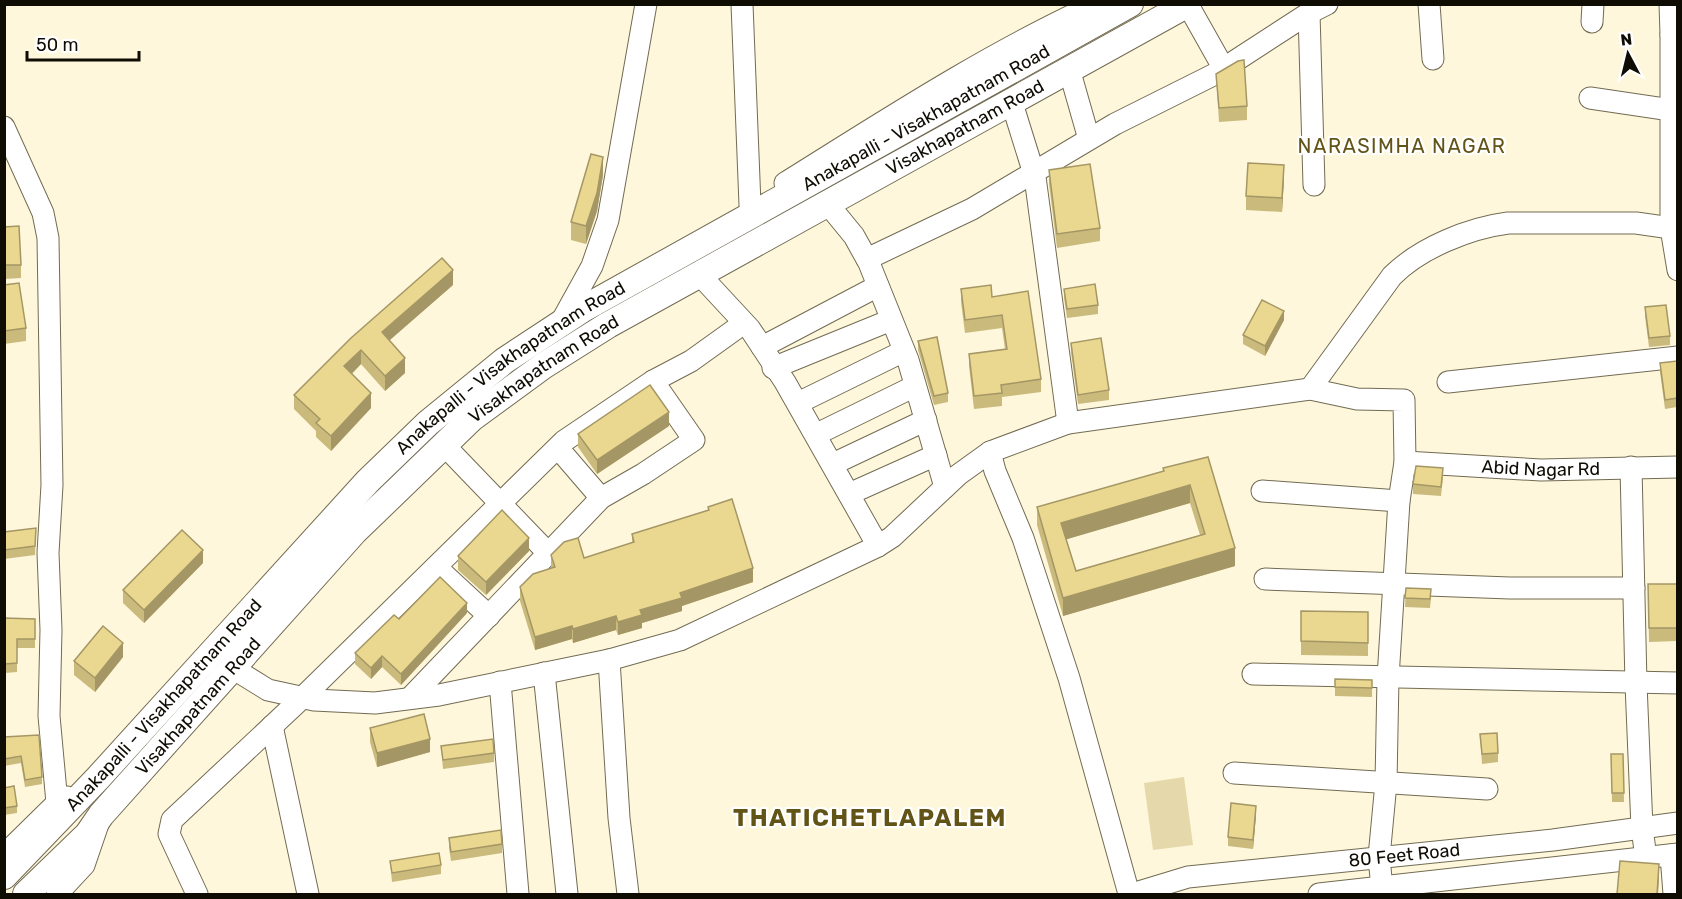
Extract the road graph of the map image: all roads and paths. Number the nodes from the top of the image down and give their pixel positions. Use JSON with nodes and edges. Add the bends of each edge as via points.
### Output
{"nodes":[{"id":1,"x":646,"y":4,"type":"edge"},
{"id":2,"x":742,"y":4,"type":"edge"},
{"id":3,"x":1096,"y":4,"type":"edge"},
{"id":4,"x":1130,"y":4,"type":"edge"},
{"id":5,"x":1429,"y":4,"type":"edge"},
{"id":6,"x":1670,"y":4,"type":"edge"},
{"id":7,"x":1188,"y":5,"type":"edge"},
{"id":8,"x":1318,"y":9,"type":"edge"},
{"id":9,"x":1674,"y":35,"type":"edge"},
{"id":10,"x":1433,"y":59,"type":"dead end"},
{"id":11,"x":1070,"y":69,"type":"junction"},
{"id":12,"x":1224,"y":69,"type":"junction"},
{"id":13,"x":1590,"y":98,"type":"dead end"},
{"id":14,"x":1011,"y":100,"type":"junction"},
{"id":15,"x":1671,"y":110,"type":"junction"},
{"id":16,"x":4,"y":127,"type":"edge"},
{"id":17,"x":1089,"y":139,"type":"junction"},
{"id":18,"x":1034,"y":171,"type":"junction"},
{"id":19,"x":1314,"y":185,"type":"dead end"},
{"id":20,"x":827,"y":203,"type":"junction"},
{"id":21,"x":750,"y":205,"type":"junction"},
{"id":22,"x":1674,"y":229,"type":"edge"},
{"id":23,"x":867,"y":259,"type":"junction"},
{"id":24,"x":654,"y":269,"type":"junction"},
{"id":25,"x":1677,"y":270,"type":"edge"},
{"id":26,"x":699,"y":274,"type":"junction"},
{"id":27,"x":878,"y":286,"type":"junction"},
{"id":28,"x":891,"y":320,"type":"junction"},
{"id":29,"x":744,"y":322,"type":"junction"},
{"id":30,"x":560,"y":324,"type":"junction"},
{"id":31,"x":762,"y":347,"type":"junction"},
{"id":32,"x":904,"y":351,"type":"junction"},
{"id":33,"x":1677,"y":357,"type":"edge"},
{"id":34,"x":773,"y":368,"type":"junction"},
{"id":35,"x":653,"y":381,"type":"junction"},
{"id":36,"x":1448,"y":382,"type":"dead end"},
{"id":37,"x":915,"y":386,"type":"junction"},
{"id":38,"x":1310,"y":389,"type":"junction"},
{"id":39,"x":798,"y":403,"type":"junction"},
{"id":40,"x":926,"y":420,"type":"junction"},
{"id":41,"x":1068,"y":423,"type":"junction"},
{"id":42,"x":817,"y":434,"type":"junction"},
{"id":43,"x":444,"y":445,"type":"junction"},
{"id":44,"x":558,"y":448,"type":"junction"},
{"id":45,"x":990,"y":452,"type":"junction"},
{"id":46,"x":936,"y":454,"type":"junction"},
{"id":47,"x":1405,"y":462,"type":"junction"},
{"id":48,"x":834,"y":464,"type":"junction"},
{"id":49,"x":1631,"y":467,"type":"junction"},
{"id":50,"x":1677,"y":467,"type":"edge"},
{"id":51,"x":945,"y":487,"type":"junction"},
{"id":52,"x":1262,"y":492,"type":"dead end"},
{"id":53,"x":849,"y":494,"type":"junction"},
{"id":54,"x":601,"y":498,"type":"junction"},
{"id":55,"x":1399,"y":501,"type":"junction"},
{"id":56,"x":502,"y":503,"type":"junction"},
{"id":57,"x":878,"y":546,"type":"junction"},
{"id":58,"x":548,"y":554,"type":"junction"},
{"id":59,"x":436,"y":567,"type":"junction"},
{"id":60,"x":1265,"y":579,"type":"dead end"},
{"id":61,"x":1395,"y":583,"type":"junction"},
{"id":62,"x":1634,"y":588,"type":"junction"},
{"id":63,"x":489,"y":616,"type":"junction"},
{"id":64,"x":609,"y":660,"type":"junction"},
{"id":65,"x":234,"y":669,"type":"junction"},
{"id":66,"x":544,"y":673,"type":"junction"},
{"id":67,"x":1253,"y":674,"type":"dead end"},
{"id":68,"x":1388,"y":678,"type":"junction"},
{"id":69,"x":500,"y":682,"type":"junction"},
{"id":70,"x":1677,"y":683,"type":"edge"},
{"id":71,"x":1636,"y":684,"type":"junction"},
{"id":72,"x":302,"y":698,"type":"junction"},
{"id":73,"x":410,"y":698,"type":"junction"},
{"id":74,"x":272,"y":726,"type":"junction"},
{"id":75,"x":1234,"y":773,"type":"dead end"},
{"id":76,"x":98,"y":778,"type":"junction"},
{"id":77,"x":1386,"y":783,"type":"junction"},
{"id":78,"x":1487,"y":789,"type":"dead end"},
{"id":79,"x":57,"y":803,"type":"junction"},
{"id":80,"x":101,"y":815,"type":"junction"},
{"id":81,"x":1677,"y":823,"type":"edge"},
{"id":82,"x":1642,"y":828,"type":"junction"},
{"id":83,"x":1674,"y":854,"type":"edge"},
{"id":84,"x":4,"y":855,"type":"edge"},
{"id":85,"x":1379,"y":857,"type":"junction"},
{"id":86,"x":1646,"y":858,"type":"junction"},
{"id":87,"x":4,"y":876,"type":"edge"},
{"id":88,"x":1382,"y":889,"type":"junction"},
{"id":89,"x":26,"y":894,"type":"edge"},
{"id":90,"x":57,"y":894,"type":"edge"},
{"id":91,"x":196,"y":894,"type":"edge"},
{"id":92,"x":308,"y":894,"type":"edge"},
{"id":93,"x":518,"y":894,"type":"edge"},
{"id":94,"x":567,"y":894,"type":"edge"},
{"id":95,"x":628,"y":894,"type":"edge"},
{"id":96,"x":1131,"y":894,"type":"edge"},
{"id":97,"x":1318,"y":894,"type":"edge"},
{"id":98,"x":1674,"y":894,"type":"edge"}],
"edges":[{"from":1,"to":30,"type":"street","via":[[608,220],[592,266]]},
{"from":2,"to":21,"type":"street"},
{"from":3,"to":21,"type":"street","via":[[1049,26],[912,105]]},
{"from":4,"to":24,"type":"main road","name":"Anakapalli - Visakhapatnam Road"},
{"from":5,"to":10,"type":"street"},
{"from":6,"to":9,"type":"street"},
{"from":7,"to":11,"type":"main road","name":"Visakhapatnam Road"},
{"from":7,"to":12,"type":"street"},
{"from":8,"to":12,"type":"street"},
{"from":8,"to":19,"type":"street"},
{"from":9,"to":15,"type":"street"},
{"from":11,"to":14,"type":"main road","name":"Visakhapatnam Road"},
{"from":11,"to":17,"type":"street"},
{"from":12,"to":17,"type":"street"},
{"from":13,"to":15,"type":"street"},
{"from":14,"to":18,"type":"street"},
{"from":14,"to":20,"type":"main road","name":"Visakhapatnam Road"},
{"from":15,"to":22,"type":"street"},
{"from":16,"to":79,"type":"street","via":[[44,213],[48,238],[52,485],[48,553],[49,716]]},
{"from":17,"to":18,"type":"street"},
{"from":18,"to":23,"type":"street","via":[[972,209]]},
{"from":18,"to":41,"type":"street"},
{"from":20,"to":23,"type":"street"},
{"from":20,"to":26,"type":"main road","name":"Visakhapatnam Road"},
{"from":21,"to":24,"type":"street"},
{"from":22,"to":25,"type":"street"},
{"from":22,"to":38,"type":"street","via":[[1636,223],[1509,223],[1460,237],[1407,262],[1392,276]]},
{"from":23,"to":27,"type":"street"},
{"from":24,"to":30,"type":"main road","name":"Anakapalli - Visakhapatnam Road"},
{"from":26,"to":29,"type":"street"},
{"from":26,"to":43,"type":"main road","name":"Visakhapatnam Road","via":[[543,366],[472,418]]},
{"from":27,"to":28,"type":"street"},
{"from":27,"to":31,"type":"street"},
{"from":28,"to":32,"type":"street"},
{"from":28,"to":34,"type":"street"},
{"from":29,"to":31,"type":"street"},
{"from":29,"to":35,"type":"street","via":[[691,362]]},
{"from":30,"to":76,"type":"main road","name":"Anakapalli - Visakhapatnam Road","via":[[488,374],[428,423],[368,481]]},
{"from":31,"to":34,"type":"street"},
{"from":32,"to":37,"type":"street"},
{"from":32,"to":39,"type":"street"},
{"from":33,"to":36,"type":"street"},
{"from":34,"to":39,"type":"street"},
{"from":35,"to":44,"type":"street"},
{"from":35,"to":54,"type":"street","via":[[694,440]]},
{"from":37,"to":40,"type":"street"},
{"from":37,"to":42,"type":"street"},
{"from":38,"to":41,"type":"street"},
{"from":38,"to":47,"type":"street","via":[[1357,399],[1404,400]]},
{"from":39,"to":42,"type":"street"},
{"from":40,"to":46,"type":"street"},
{"from":40,"to":48,"type":"street"},
{"from":41,"to":45,"type":"street"},
{"from":42,"to":48,"type":"street"},
{"from":43,"to":56,"type":"street"},
{"from":43,"to":65,"type":"main road","name":"Visakhapatnam Road","via":[[354,532]]},
{"from":44,"to":54,"type":"street"},
{"from":44,"to":56,"type":"street"},
{"from":45,"to":51,"type":"street"},
{"from":45,"to":96,"type":"street","via":[[1069,678]]},
{"from":46,"to":51,"type":"street"},
{"from":46,"to":53,"type":"street"},
{"from":47,"to":49,"type":"street","name":"Abid Nagar Rd","via":[[1541,470]]},
{"from":47,"to":55,"type":"street"},
{"from":48,"to":53,"type":"street"},
{"from":49,"to":50,"type":"street","name":"Abid Nagar Rd"},
{"from":49,"to":62,"type":"street"},
{"from":51,"to":57,"type":"street"},
{"from":52,"to":55,"type":"street"},
{"from":53,"to":57,"type":"street"},
{"from":54,"to":58,"type":"street"},
{"from":55,"to":61,"type":"street"},
{"from":56,"to":58,"type":"street"},
{"from":56,"to":59,"type":"street"},
{"from":57,"to":64,"type":"street","via":[[680,640]]},
{"from":58,"to":63,"type":"street"},
{"from":59,"to":63,"type":"street"},
{"from":59,"to":72,"type":"street"},
{"from":60,"to":61,"type":"street"},
{"from":61,"to":62,"type":"street"},
{"from":61,"to":68,"type":"street"},
{"from":62,"to":71,"type":"street"},
{"from":63,"to":73,"type":"street"},
{"from":64,"to":66,"type":"street"},
{"from":64,"to":95,"type":"street"},
{"from":65,"to":72,"type":"street","via":[[268,690]]},
{"from":65,"to":80,"type":"main road","name":"Visakhapatnam Road"},
{"from":66,"to":69,"type":"street"},
{"from":66,"to":94,"type":"street"},
{"from":67,"to":68,"type":"street"},
{"from":68,"to":71,"type":"street"},
{"from":68,"to":77,"type":"street"},
{"from":69,"to":73,"type":"street"},
{"from":69,"to":93,"type":"street"},
{"from":70,"to":71,"type":"street"},
{"from":71,"to":82,"type":"street"},
{"from":72,"to":73,"type":"street","via":[[375,703]]},
{"from":72,"to":74,"type":"street"},
{"from":74,"to":91,"type":"street","via":[[169,826]]},
{"from":74,"to":92,"type":"street"},
{"from":75,"to":77,"type":"street"},
{"from":76,"to":79,"type":"street"},
{"from":76,"to":87,"type":"main road","name":"Anakapalli - Visakhapatnam Road"},
{"from":77,"to":78,"type":"street"},
{"from":77,"to":85,"type":"street"},
{"from":79,"to":84,"type":"street"},
{"from":80,"to":89,"type":"main road","name":"Visakhapatnam Road","via":[[88,834]]},
{"from":80,"to":90,"type":"street","via":[[84,865]]},
{"from":81,"to":82,"type":"street","name":"80 Feet Road"},
{"from":82,"to":85,"type":"street","name":"80 Feet Road"},
{"from":82,"to":86,"type":"street"},
{"from":83,"to":86,"type":"street","name":"80 Feet Road"},
{"from":83,"to":98,"type":"street"},
{"from":85,"to":88,"type":"street"},
{"from":85,"to":96,"type":"street","name":"80 Feet Road","via":[[1188,877]]},
{"from":86,"to":88,"type":"street","name":"80 Feet Road"},
{"from":88,"to":97,"type":"street","name":"80 Feet Road"}]}
